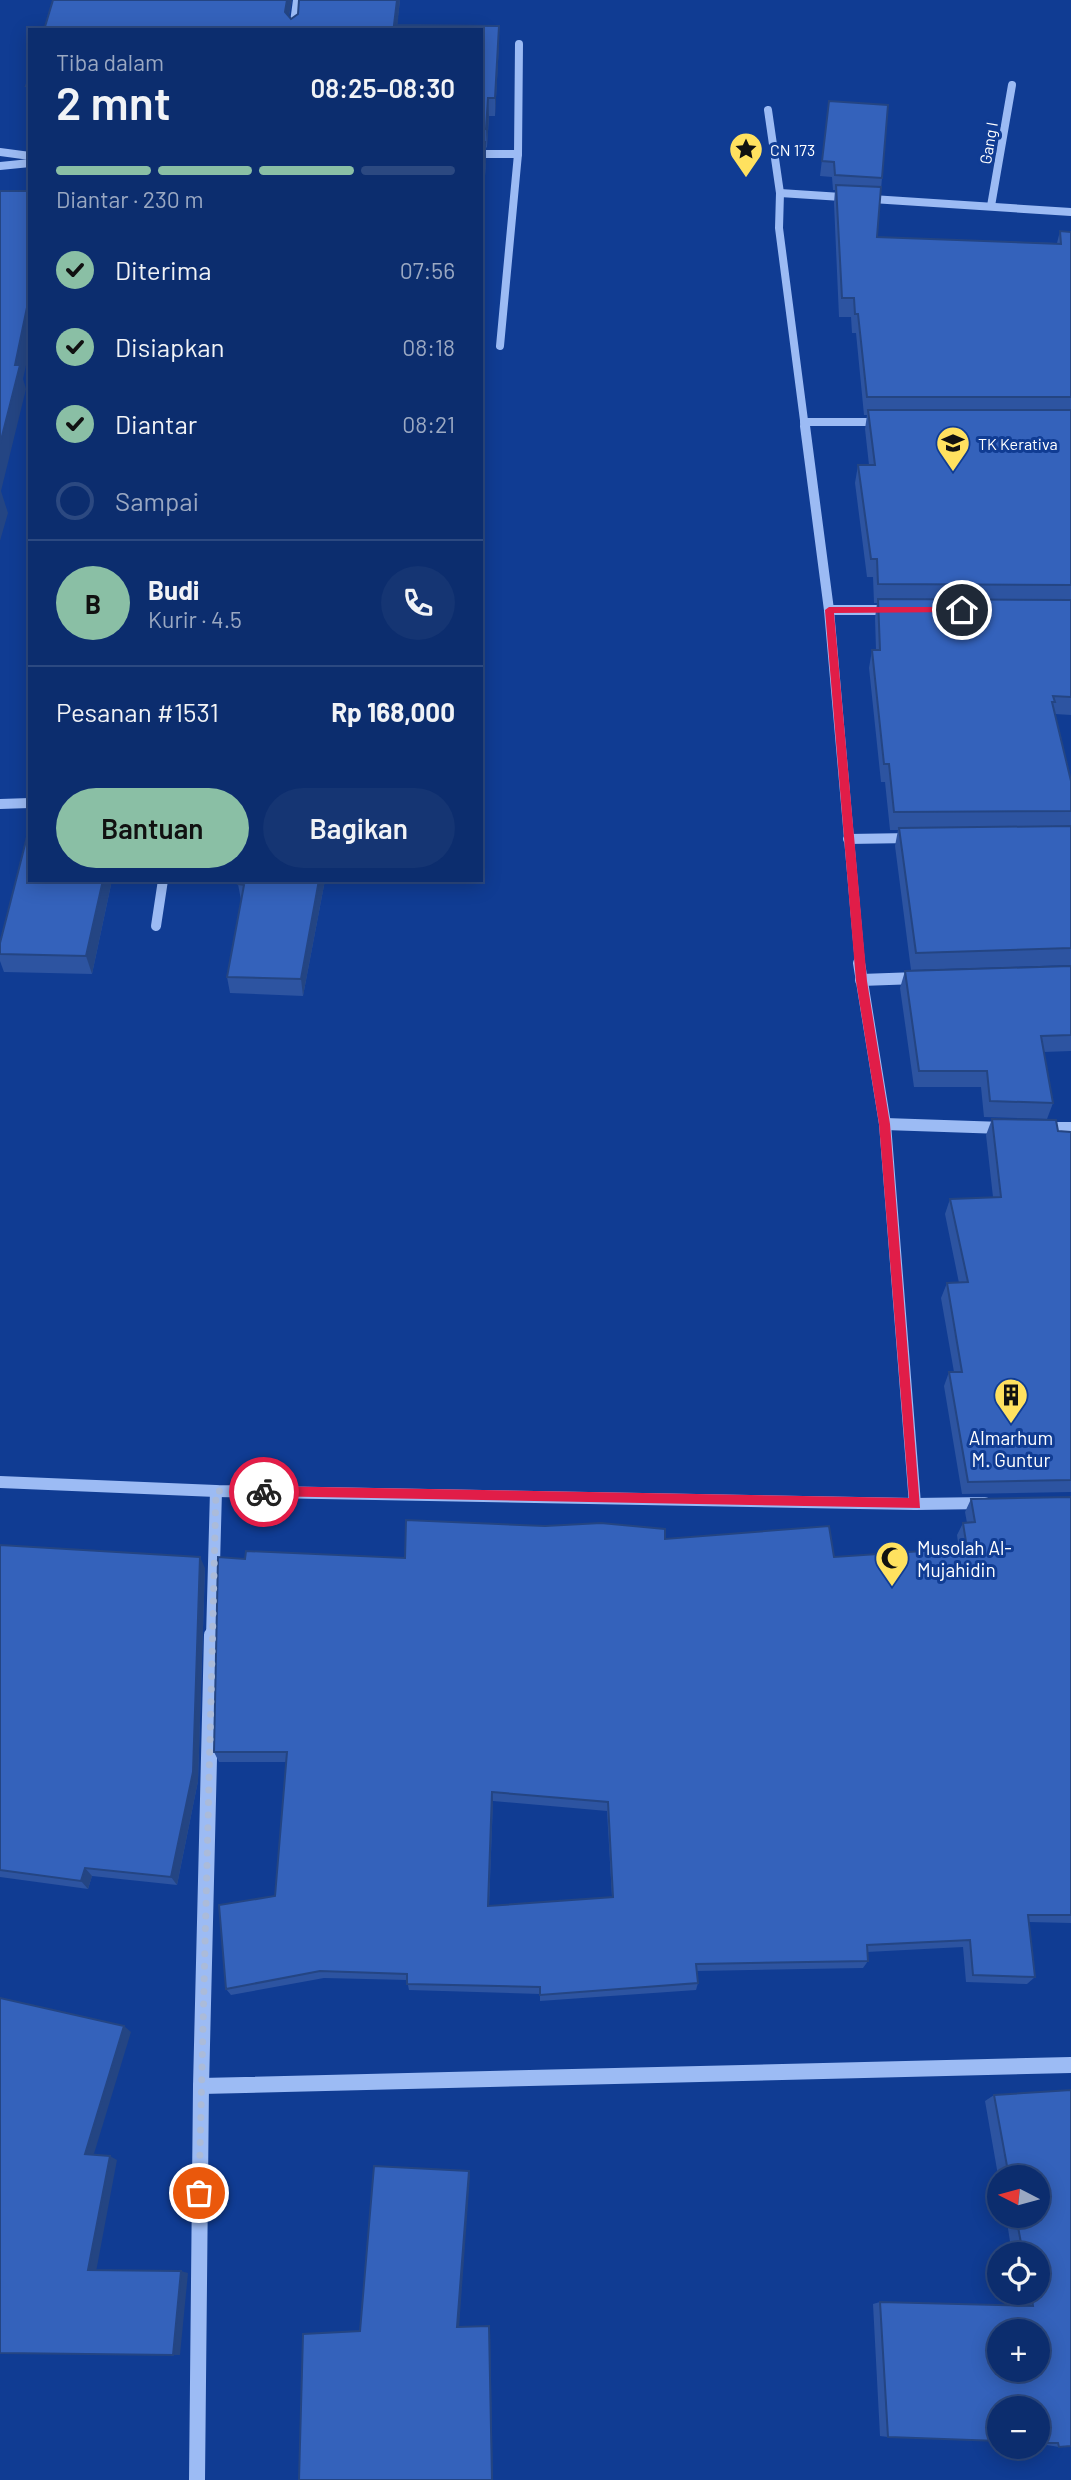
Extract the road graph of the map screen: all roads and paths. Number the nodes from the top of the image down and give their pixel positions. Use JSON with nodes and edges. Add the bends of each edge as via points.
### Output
{"nodes":[{"id":1,"x":297,"y":0,"type":"edge"},
{"id":2,"x":293,"y":28,"type":"edge"},
{"id":3,"x":519,"y":44,"type":"dead end"},
{"id":4,"x":1012,"y":85,"type":"dead end"},
{"id":5,"x":768,"y":110,"type":"dead end"},
{"id":6,"x":0,"y":152,"type":"edge"},
{"id":7,"x":483,"y":154,"type":"edge"},
{"id":8,"x":517,"y":154,"type":"junction"},
{"id":9,"x":28,"y":156,"type":"edge"},
{"id":10,"x":28,"y":163,"type":"edge"},
{"id":11,"x":0,"y":166,"type":"edge"},
{"id":12,"x":780,"y":193,"type":"junction"},
{"id":13,"x":991,"y":206,"type":"junction"},
{"id":14,"x":1071,"y":212,"type":"edge"},
{"id":15,"x":500,"y":346,"type":"dead end"},
{"id":16,"x":804,"y":422,"type":"junction"},
{"id":17,"x":889,"y":422,"type":"edge"},
{"id":18,"x":829,"y":610,"type":"junction"},
{"id":19,"x":908,"y":610,"type":"edge"},
{"id":20,"x":28,"y":803,"type":"edge"},
{"id":21,"x":0,"y":804,"type":"edge"},
{"id":22,"x":918,"y":838,"type":"edge"},
{"id":23,"x":848,"y":839,"type":"junction"},
{"id":24,"x":163,"y":882,"type":"edge"},
{"id":25,"x":156,"y":926,"type":"dead end"},
{"id":26,"x":924,"y":978,"type":"edge"},
{"id":27,"x":861,"y":981,"type":"junction"},
{"id":28,"x":885,"y":1124,"type":"junction"},
{"id":29,"x":1017,"y":1128,"type":"edge"},
{"id":30,"x":1030,"y":1128,"type":"edge"},
{"id":31,"x":1071,"y":1128,"type":"edge"},
{"id":32,"x":0,"y":1482,"type":"edge"},
{"id":33,"x":216,"y":1491,"type":"junction"},
{"id":34,"x":1006,"y":1502,"type":"edge"},
{"id":35,"x":915,"y":1504,"type":"junction"},
{"id":36,"x":1071,"y":2065,"type":"edge"},
{"id":37,"x":201,"y":2086,"type":"junction"},
{"id":38,"x":197,"y":2480,"type":"edge"}],
"edges":[{"from":1,"to":2,"type":"street"},
{"from":3,"to":8,"type":"street"},
{"from":4,"to":13,"type":"street","name":"Gang I"},
{"from":5,"to":12,"type":"street"},
{"from":6,"to":9,"type":"street"},
{"from":7,"to":8,"type":"street"},
{"from":8,"to":15,"type":"street"},
{"from":10,"to":11,"type":"street"},
{"from":12,"to":13,"type":"street"},
{"from":12,"to":16,"type":"street","via":[[779,228]]},
{"from":13,"to":14,"type":"street"},
{"from":16,"to":17,"type":"street"},
{"from":16,"to":18,"type":"street"},
{"from":18,"to":19,"type":"street"},
{"from":18,"to":23,"type":"street"},
{"from":20,"to":21,"type":"street"},
{"from":22,"to":23,"type":"street"},
{"from":23,"to":27,"type":"street"},
{"from":24,"to":25,"type":"street"},
{"from":26,"to":27,"type":"street"},
{"from":27,"to":28,"type":"street"},
{"from":28,"to":29,"type":"street"},
{"from":28,"to":35,"type":"street"},
{"from":30,"to":31,"type":"street"},
{"from":32,"to":33,"type":"street"},
{"from":33,"to":35,"type":"street"},
{"from":33,"to":37,"type":"street"},
{"from":34,"to":35,"type":"street"},
{"from":36,"to":37,"type":"street"},
{"from":37,"to":38,"type":"street"}]}
